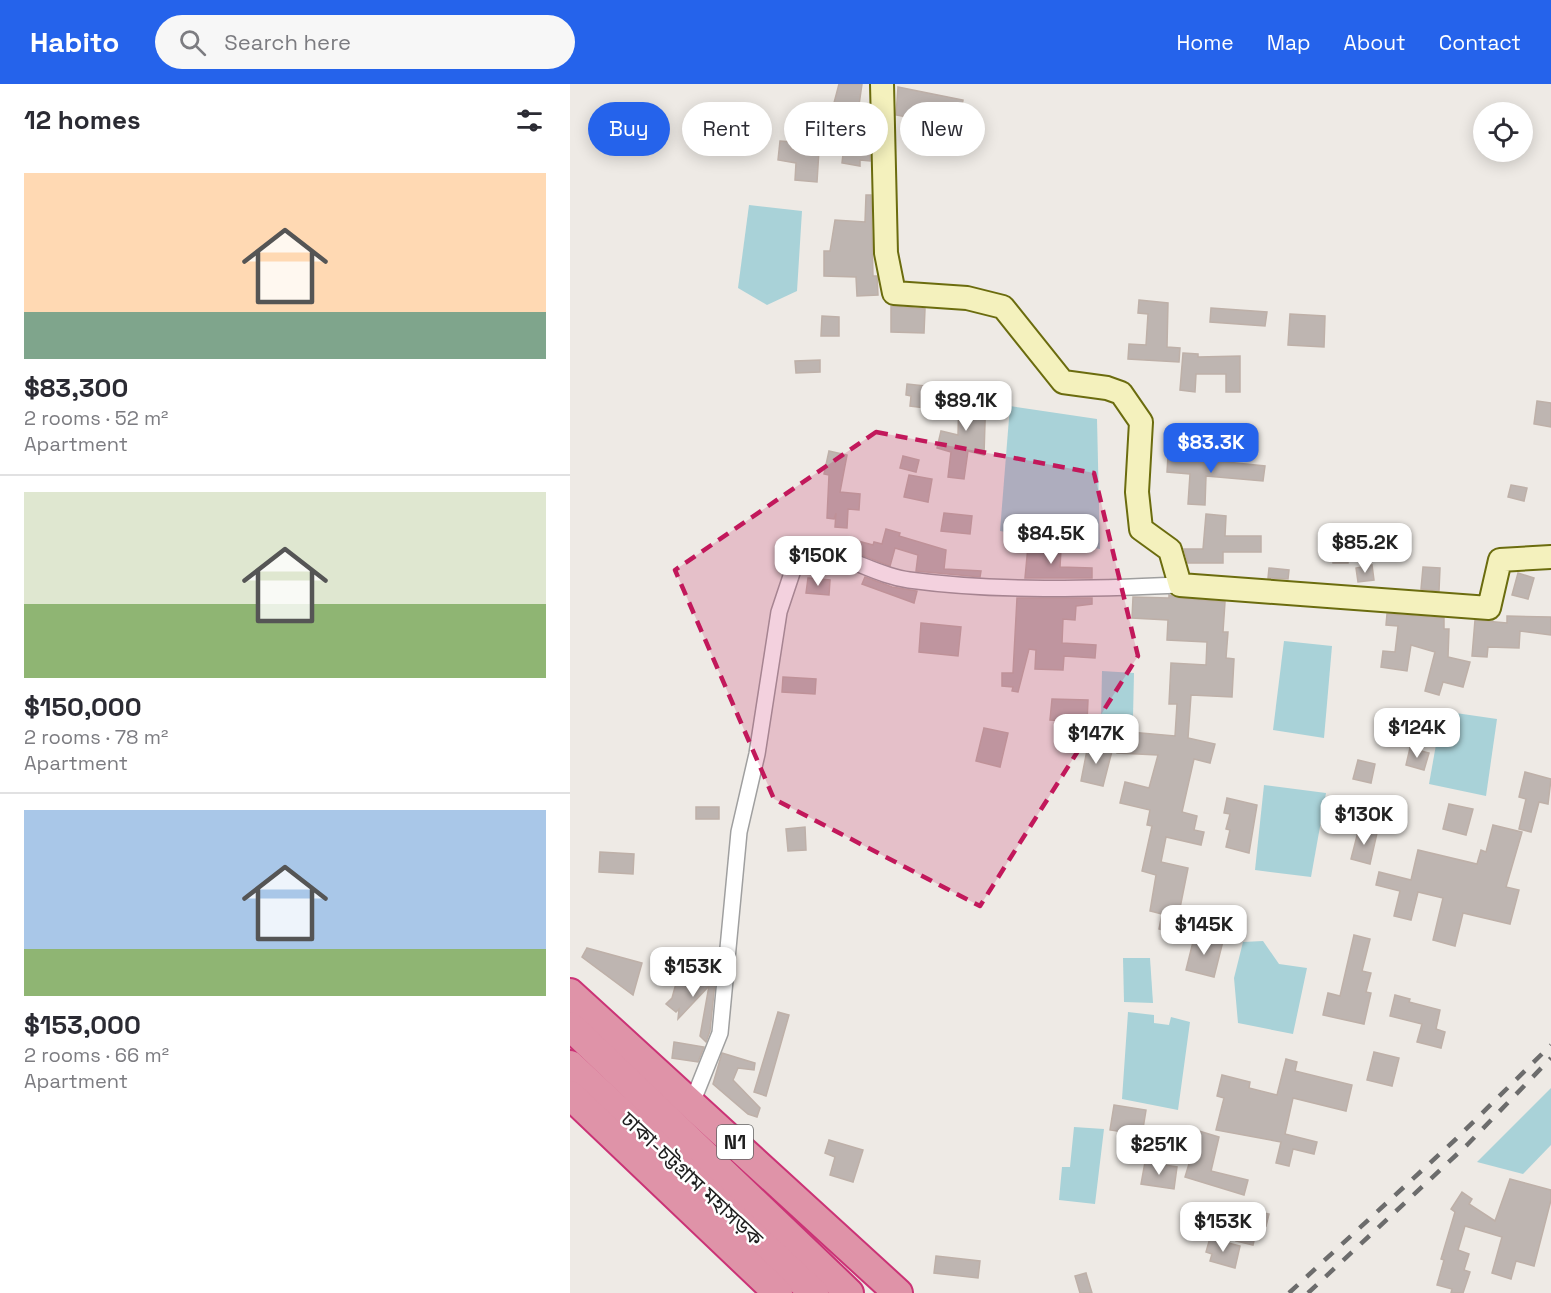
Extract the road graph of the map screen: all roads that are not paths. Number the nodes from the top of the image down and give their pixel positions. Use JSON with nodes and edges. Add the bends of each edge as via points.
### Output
{"nodes":[{"id":1,"x":882,"y":84,"type":"edge"},
{"id":2,"x":1551,"y":557,"type":"edge"},
{"id":3,"x":1180,"y":585,"type":"junction"},
{"id":4,"x":570,"y":993,"type":"edge"},
{"id":5,"x":570,"y":1026,"type":"edge"},
{"id":6,"x":570,"y":1065,"type":"edge"},
{"id":7,"x":570,"y":1095,"type":"edge"},
{"id":8,"x":692,"y":1102,"type":"junction"},
{"id":9,"x":778,"y":1293,"type":"edge"},
{"id":10,"x":814,"y":1293,"type":"edge"},
{"id":11,"x":849,"y":1293,"type":"edge"},
{"id":12,"x":898,"y":1293,"type":"edge"}],
"edges":[{"from":1,"to":3,"type":"main road","via":[[886,253],[894,293],[967,298],[1003,307],[1063,382],[1121,393],[1141,422],[1137,492],[1141,529],[1170,550]]},
{"from":2,"to":3,"type":"main road","via":[[1500,561],[1490,608]]},
{"from":3,"to":8,"type":"street","via":[[1092,589],[952,585],[894,578],[848,558],[825,553],[803,552],[797,558],[778,612],[757,754],[739,832],[720,1033]]},
{"from":4,"to":8,"type":"highway","number":"N1"},
{"from":5,"to":11,"type":"highway","name":"ঢাকা-চট্টগ্রাম মহাসড়ক","number":"N1"},
{"from":6,"to":10,"type":"highway","name":"ঢাকা-চট্টগ্রাম মহাসড়ক"},
{"from":7,"to":9,"type":"highway"},
{"from":8,"to":12,"type":"highway","number":"N1"}]}
